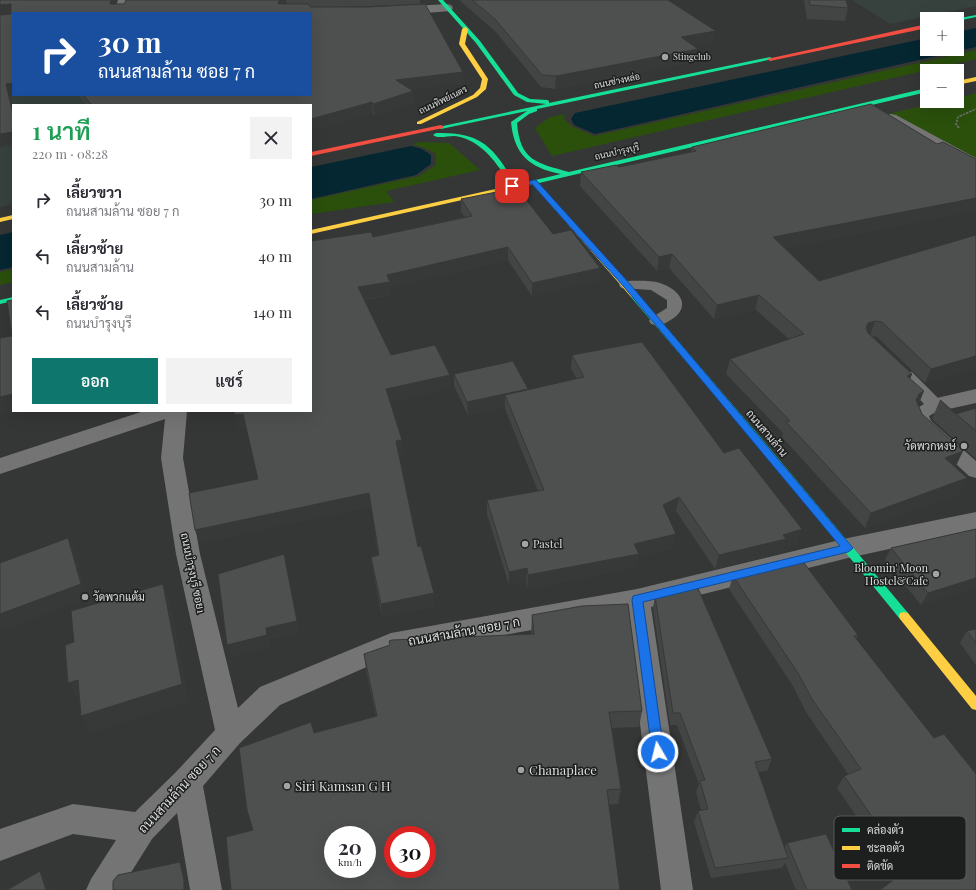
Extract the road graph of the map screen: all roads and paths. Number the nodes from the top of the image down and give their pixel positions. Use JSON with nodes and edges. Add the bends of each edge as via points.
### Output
{"nodes":[{"id":1,"x":124,"y":0,"type":"edge"},
{"id":2,"x":443,"y":4,"type":"edge"},
{"id":3,"x":120,"y":12,"type":"edge"},
{"id":4,"x":385,"y":12,"type":"edge"},
{"id":5,"x":976,"y":16,"type":"edge"},
{"id":6,"x":964,"y":19,"type":"edge"},
{"id":7,"x":920,"y":27,"type":"edge"},
{"id":8,"x":465,"y":29,"type":"junction"},
{"id":9,"x":976,"y":79,"type":"edge"},
{"id":10,"x":964,"y":82,"type":"edge"},
{"id":11,"x":920,"y":92,"type":"edge"},
{"id":12,"x":558,"y":103,"type":"junction"},
{"id":13,"x":866,"y":104,"type":"junction"},
{"id":14,"x":976,"y":109,"type":"edge"},
{"id":15,"x":961,"y":131,"type":"dead end"},
{"id":16,"x":393,"y":136,"type":"junction"},
{"id":17,"x":312,"y":154,"type":"edge"},
{"id":18,"x":976,"y":164,"type":"edge"},
{"id":19,"x":570,"y":173,"type":"junction"},
{"id":20,"x":534,"y":182,"type":"junction"},
{"id":21,"x":502,"y":189,"type":"junction"},
{"id":22,"x":12,"y":217,"type":"edge"},
{"id":23,"x":0,"y":220,"type":"edge"},
{"id":24,"x":312,"y":232,"type":"edge"},
{"id":25,"x":626,"y":285,"type":"junction"},
{"id":26,"x":12,"y":299,"type":"edge"},
{"id":27,"x":0,"y":302,"type":"edge"},
{"id":28,"x":657,"y":321,"type":"junction"},
{"id":29,"x":897,"y":368,"type":"edge"},
{"id":30,"x":976,"y":396,"type":"edge"},
{"id":31,"x":935,"y":404,"type":"junction"},
{"id":32,"x":164,"y":412,"type":"edge"},
{"id":33,"x":176,"y":412,"type":"edge"},
{"id":34,"x":0,"y":466,"type":"edge"},
{"id":35,"x":976,"y":471,"type":"edge"},
{"id":36,"x":976,"y":521,"type":"edge"},
{"id":37,"x":848,"y":548,"type":"junction"},
{"id":38,"x":637,"y":600,"type":"junction"},
{"id":39,"x":976,"y":705,"type":"edge"},
{"id":40,"x":230,"y":734,"type":"junction"},
{"id":41,"x":187,"y":782,"type":"junction"},
{"id":42,"x":141,"y":828,"type":"junction"},
{"id":43,"x":0,"y":845,"type":"edge"},
{"id":44,"x":102,"y":890,"type":"edge"},
{"id":45,"x":206,"y":890,"type":"edge"},
{"id":46,"x":677,"y":890,"type":"edge"}],
"edges":[{"from":1,"to":3,"type":"street"},
{"from":2,"to":4,"type":"street"},
{"from":2,"to":8,"type":"main road"},
{"from":5,"to":6,"type":"main road"},
{"from":7,"to":12,"type":"main road","name":"ถนนช่างหล่อ"},
{"from":8,"to":12,"type":"main road","via":[[478,42],[516,94],[529,101]]},
{"from":8,"to":16,"type":"main road","name":"ถนนทิพย์เนตร","via":[[462,44],[485,79],[483,89],[475,96]]},
{"from":9,"to":10,"type":"main road"},
{"from":11,"to":13,"type":"main road","name":"ถนนบำรุงบุรี"},
{"from":12,"to":16,"type":"main road","name":"ถนนช่างหล่อ"},
{"from":12,"to":19,"type":"main road","via":[[527,112],[514,122],[513,133],[517,145],[532,162],[556,172]]},
{"from":13,"to":18,"type":"street"},
{"from":13,"to":19,"type":"main road","name":"ถนนบำรุงบุรี"},
{"from":14,"to":15,"type":"path","via":[[958,117],[956,124]]},
{"from":16,"to":17,"type":"main road","name":"ถนนช่างหล่อ"},
{"from":16,"to":21,"type":"main road","via":[[459,135],[479,143],[505,168],[507,175]]},
{"from":19,"to":20,"type":"main road","name":"ถนนบำรุงบุรี"},
{"from":20,"to":21,"type":"main road","name":"ถนนบำรุงบุรี"},
{"from":20,"to":25,"type":"main road","name":"ถนนสามล้าน"},
{"from":21,"to":24,"type":"main road","name":"ถนนบำรุงบุรี"},
{"from":22,"to":23,"type":"main road"},
{"from":25,"to":28,"type":"main road","name":"ถนนสามล้าน"},
{"from":25,"to":28,"type":"lane","via":[[653,286],[670,294],[675,300],[675,306],[672,312]]},
{"from":26,"to":27,"type":"main road"},
{"from":28,"to":37,"type":"main road","name":"ถนนสามล้าน"},
{"from":29,"to":31,"type":"lane"},
{"from":30,"to":31,"type":"street"},
{"from":31,"to":35,"type":"lane","via":[[920,414],[923,424]]},
{"from":32,"to":34,"type":"street"},
{"from":33,"to":40,"type":"street","name":"ถนนบำรุงบุรี ซอย1","via":[[172,458],[188,554]]},
{"from":36,"to":37,"type":"street","name":"ถนนสามล้าน ซอย 7 ก"},
{"from":37,"to":38,"type":"street","name":"ถนนสามล้าน ซอย 7 ก"},
{"from":37,"to":39,"type":"main road","name":"ถนนสามล้าน"},
{"from":38,"to":40,"type":"street","name":"ถนนสามล้าน ซอย 7 ก","via":[[391,644],[270,696]]},
{"from":38,"to":46,"type":"street"},
{"from":40,"to":41,"type":"street","name":"ถนนสามล้าน ซอย 7 ก"},
{"from":41,"to":42,"type":"street","name":"ถนนสามล้าน ซอย 7 ก"},
{"from":41,"to":45,"type":"street"},
{"from":42,"to":43,"type":"street","via":[[73,819]]},
{"from":42,"to":44,"type":"street","name":"ถนนสามล้าน ซอย 7 ก"}]}
